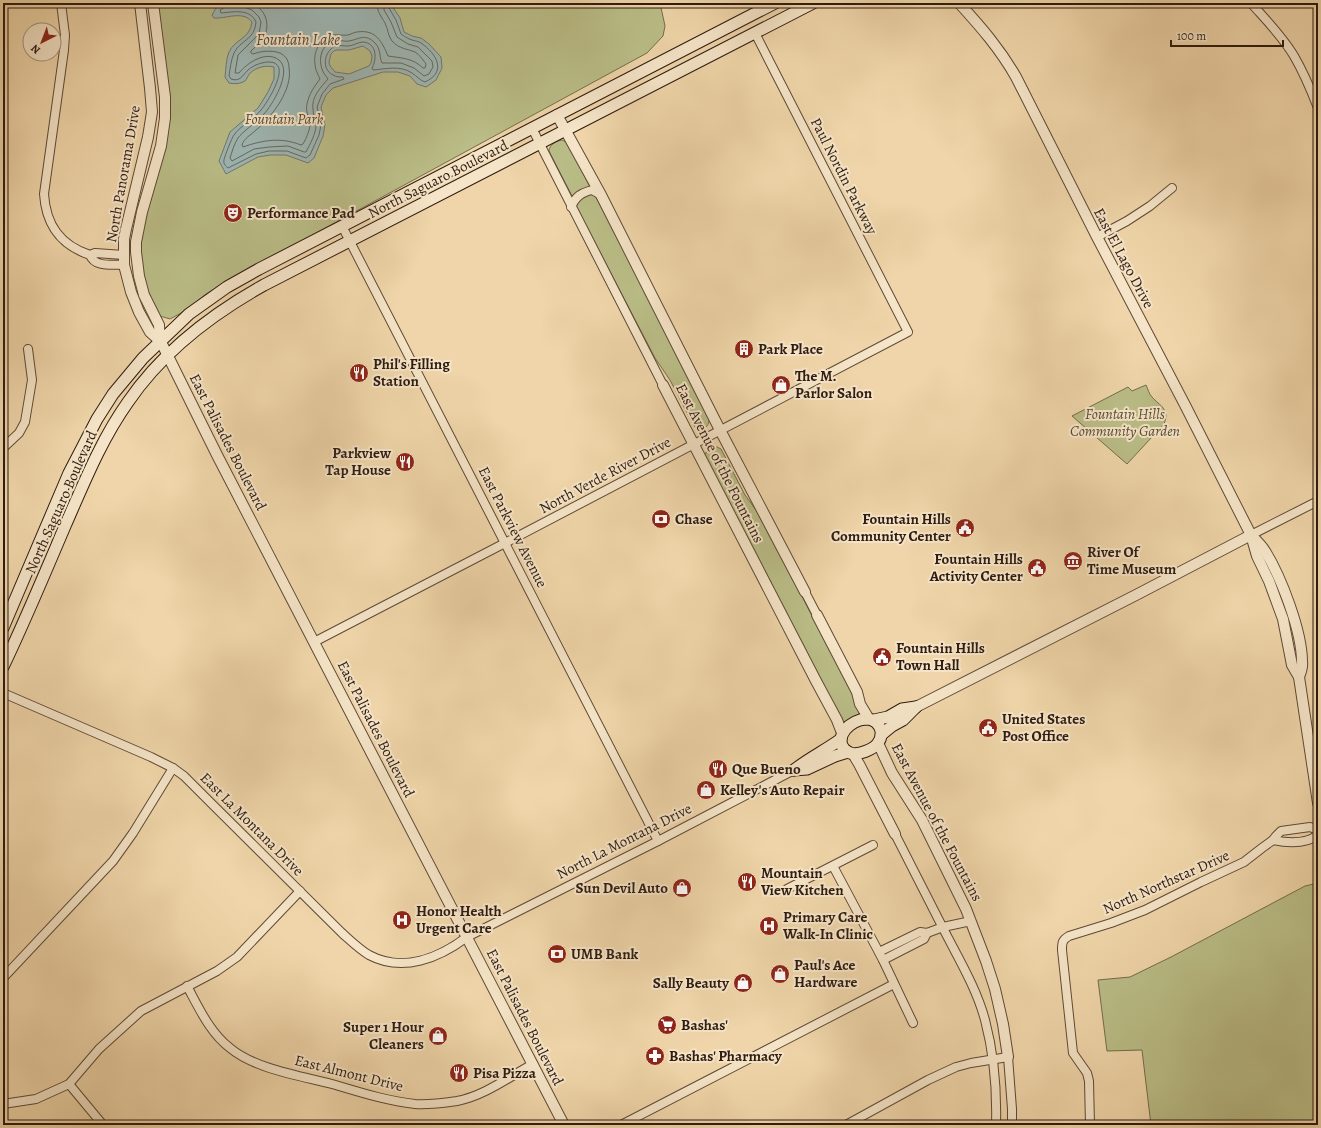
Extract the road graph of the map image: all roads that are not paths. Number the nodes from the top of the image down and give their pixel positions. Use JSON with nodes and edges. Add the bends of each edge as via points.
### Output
{"nodes":[{"id":1,"x":61,"y":3,"type":"edge"},
{"id":2,"x":140,"y":3,"type":"edge"},
{"id":3,"x":153,"y":3,"type":"edge"},
{"id":4,"x":776,"y":3,"type":"edge"},
{"id":5,"x":813,"y":3,"type":"edge"},
{"id":6,"x":960,"y":3,"type":"edge"},
{"id":7,"x":1251,"y":3,"type":"edge"},
{"id":8,"x":755,"y":33,"type":"junction"},
{"id":9,"x":1318,"y":108,"type":"edge"},
{"id":10,"x":557,"y":115,"type":"junction"},
{"id":11,"x":532,"y":128,"type":"junction"},
{"id":12,"x":565,"y":130,"type":"junction"},
{"id":13,"x":540,"y":143,"type":"junction"},
{"id":14,"x":1172,"y":188,"type":"dead end"},
{"id":15,"x":601,"y":195,"type":"junction"},
{"id":16,"x":571,"y":207,"type":"junction"},
{"id":17,"x":342,"y":226,"type":"junction"},
{"id":18,"x":1097,"y":238,"type":"junction"},
{"id":19,"x":350,"y":241,"type":"junction"},
{"id":20,"x":124,"y":260,"type":"junction"},
{"id":21,"x":908,"y":332,"type":"joint"},
{"id":22,"x":164,"y":348,"type":"junction"},
{"id":23,"x":28,"y":349,"type":"dead end"},
{"id":24,"x":663,"y":385,"type":"joint"},
{"id":25,"x":720,"y":430,"type":"junction"},
{"id":26,"x":693,"y":444,"type":"junction"},
{"id":27,"x":3,"y":448,"type":"edge"},
{"id":28,"x":1318,"y":500,"type":"edge"},
{"id":29,"x":1251,"y":534,"type":"junction"},
{"id":30,"x":505,"y":543,"type":"junction"},
{"id":31,"x":805,"y":592,"type":"joint"},
{"id":32,"x":817,"y":615,"type":"joint"},
{"id":33,"x":3,"y":628,"type":"edge"},
{"id":34,"x":314,"y":642,"type":"junction"},
{"id":35,"x":3,"y":667,"type":"edge"},
{"id":36,"x":3,"y":693,"type":"edge"},
{"id":37,"x":916,"y":707,"type":"junction"},
{"id":38,"x":872,"y":720,"type":"junction"},
{"id":39,"x":842,"y":736,"type":"junction"},
{"id":40,"x":880,"y":739,"type":"junction"},
{"id":41,"x":850,"y":753,"type":"junction"},
{"id":42,"x":172,"y":768,"type":"junction"},
{"id":43,"x":794,"y":770,"type":"junction"},
{"id":44,"x":1318,"y":803,"type":"edge"},
{"id":45,"x":1318,"y":830,"type":"edge"},
{"id":46,"x":895,"y":834,"type":"joint"},
{"id":47,"x":1318,"y":835,"type":"edge"},
{"id":48,"x":1273,"y":840,"type":"junction"},
{"id":49,"x":658,"y":841,"type":"junction"},
{"id":50,"x":872,"y":845,"type":"dead end"},
{"id":51,"x":833,"y":866,"type":"junction"},
{"id":52,"x":787,"y":889,"type":"dead end"},
{"id":53,"x":300,"y":891,"type":"junction"},
{"id":54,"x":971,"y":921,"type":"junction"},
{"id":55,"x":942,"y":927,"type":"junction"},
{"id":56,"x":467,"y":937,"type":"junction"},
{"id":57,"x":881,"y":956,"type":"junction"},
{"id":58,"x":3,"y":978,"type":"edge"},
{"id":59,"x":894,"y":984,"type":"junction"},
{"id":60,"x":187,"y":986,"type":"junction"},
{"id":61,"x":913,"y":1023,"type":"dead end"},
{"id":62,"x":1008,"y":1057,"type":"junction"},
{"id":63,"x":992,"y":1059,"type":"junction"},
{"id":64,"x":533,"y":1064,"type":"junction"},
{"id":65,"x":69,"y":1084,"type":"junction"},
{"id":66,"x":3,"y":1104,"type":"edge"},
{"id":67,"x":103,"y":1125,"type":"edge"},
{"id":68,"x":564,"y":1125,"type":"edge"},
{"id":69,"x":621,"y":1125,"type":"edge"},
{"id":70,"x":846,"y":1125,"type":"edge"},
{"id":71,"x":996,"y":1125,"type":"edge"},
{"id":72,"x":1012,"y":1125,"type":"edge"},
{"id":73,"x":1090,"y":1125,"type":"edge"}],
"edges":[{"from":1,"to":20,"type":"street","via":[[65,34],[64,50],[44,194],[47,217],[56,233],[72,248],[90,255],[95,253]]},
{"from":2,"to":20,"type":"street","name":"North Panorama Drive","via":[[152,112],[124,239]]},
{"from":3,"to":22,"type":"street","name":"North Panorama Drive","via":[[165,97],[165,118],[161,146],[142,212],[136,252],[140,282],[159,326]]},
{"from":4,"to":8,"type":"main road","via":[[766,15],[752,23]]},
{"from":4,"to":10,"type":"main road","name":"North Saguaro Boulevard"},
{"from":5,"to":8,"type":"main road","name":"North Saguaro Boulevard"},
{"from":6,"to":18,"type":"street","name":"East El Lago Drive","via":[[1005,57]]},
{"from":7,"to":9,"type":"street","via":[[1294,55]]},
{"from":8,"to":12,"type":"main road","name":"North Saguaro Boulevard"},
{"from":8,"to":21,"type":"street","name":"Paul Nordin Parkway"},
{"from":10,"to":11,"type":"main road","name":"North Saguaro Boulevard"},
{"from":10,"to":12,"type":"street","name":"East Avenue of the Fountains"},
{"from":11,"to":13,"type":"street","name":"East Avenue of the Fountains"},
{"from":11,"to":17,"type":"main road","name":"North Saguaro Boulevard"},
{"from":12,"to":13,"type":"main road","name":"North Saguaro Boulevard"},
{"from":12,"to":15,"type":"street","name":"East Avenue of the Fountains"},
{"from":13,"to":16,"type":"street","name":"East Avenue of the Fountains"},
{"from":13,"to":19,"type":"main road","name":"North Saguaro Boulevard"},
{"from":14,"to":18,"type":"street","via":[[1126,222]]},
{"from":15,"to":16,"type":"street","via":[[592,190],[584,192],[577,196]]},
{"from":15,"to":25,"type":"street","name":"East Avenue of the Fountains"},
{"from":16,"to":24,"type":"street","name":"East Avenue of the Fountains"},
{"from":17,"to":19,"type":"street","name":"East Parkview Avenue"},
{"from":17,"to":22,"type":"main road","name":"North Saguaro Boulevard","via":[[227,287],[189,314]]},
{"from":18,"to":29,"type":"street","name":"East El Lago Drive"},
{"from":19,"to":22,"type":"main road","name":"North Saguaro Boulevard","via":[[234,302],[190,335]]},
{"from":19,"to":30,"type":"street","name":"East Parkview Avenue"},
{"from":20,"to":22,"type":"street","name":"North Panorama Drive","via":[[131,292],[139,312],[150,332]]},
{"from":21,"to":25,"type":"street","name":"North Verde River Drive"},
{"from":22,"to":33,"type":"main road","name":"North Saguaro Boulevard","via":[[133,369],[97,419],[70,473]]},
{"from":22,"to":34,"type":"street","name":"East Palisades Boulevard","via":[[216,455]]},
{"from":22,"to":35,"type":"main road","name":"North Saguaro Boulevard","via":[[151,373],[127,402],[93,461]]},
{"from":23,"to":27,"type":"street","via":[[32,380],[25,422],[19,433]]},
{"from":24,"to":26,"type":"street","name":"East Avenue of the Fountains"},
{"from":25,"to":26,"type":"street","name":"North Verde River Drive"},
{"from":25,"to":31,"type":"street","name":"East Avenue of the Fountains"},
{"from":26,"to":30,"type":"street","name":"North Verde River Drive"},
{"from":26,"to":39,"type":"street","name":"East Avenue of the Fountains","via":[[837,720]]},
{"from":28,"to":29,"type":"street"},
{"from":29,"to":37,"type":"street"},
{"from":29,"to":44,"type":"street","name":"East El Lago Drive","via":[[1257,556],[1283,619],[1292,666],[1300,677]]},
{"from":30,"to":34,"type":"street","name":"North Verde River Drive"},
{"from":30,"to":49,"type":"street","name":"East Parkview Avenue"},
{"from":31,"to":32,"type":"street","name":"East Avenue of the Fountains"},
{"from":32,"to":38,"type":"street","name":"East Avenue of the Fountains","via":[[857,692],[860,704]]},
{"from":34,"to":56,"type":"street","name":"East Palisades Boulevard"},
{"from":36,"to":42,"type":"street","name":"East La Montana Drive"},
{"from":37,"to":38,"type":"main road","via":[[902,709],[888,717]]},
{"from":37,"to":40,"type":"main road"},
{"from":38,"to":39,"type":"main road","via":[[852,723]]},
{"from":38,"to":40,"type":"main road","via":[[880,726]]},
{"from":39,"to":41,"type":"main road","via":[[842,747]]},
{"from":39,"to":43,"type":"main road","name":"North La Montana Drive","via":[[830,747]]},
{"from":40,"to":41,"type":"main road","via":[[861,753]]},
{"from":40,"to":54,"type":"street","name":"East Avenue of the Fountains","via":[[892,773],[922,820]]},
{"from":41,"to":43,"type":"main road","name":"North La Montana Drive","via":[[835,756],[807,769]]},
{"from":41,"to":46,"type":"street","via":[[860,764]]},
{"from":42,"to":53,"type":"street","name":"East La Montana Drive","via":[[184,776]]},
{"from":42,"to":58,"type":"street","via":[[113,861]]},
{"from":43,"to":49,"type":"street","name":"North La Montana Drive"},
{"from":45,"to":48,"type":"street","name":"North Northstar Drive","via":[[1310,827],[1285,830]]},
{"from":46,"to":55,"type":"street"},
{"from":47,"to":48,"type":"street","via":[[1311,840]]},
{"from":48,"to":73,"type":"street","name":"North Northstar Drive","via":[[1244,862],[1145,910],[1064,938],[1062,950],[1073,1053],[1087,1074],[1089,1082]]},
{"from":49,"to":56,"type":"street","name":"North La Montana Drive"},
{"from":50,"to":51,"type":"street"},
{"from":51,"to":52,"type":"street"},
{"from":51,"to":57,"type":"street"},
{"from":53,"to":56,"type":"street","name":"East La Montana Drive","via":[[359,948],[385,961],[409,964],[453,948]]},
{"from":53,"to":60,"type":"street","via":[[237,957],[217,971]]},
{"from":54,"to":55,"type":"street"},
{"from":54,"to":62,"type":"street","name":"East Avenue of the Fountains","via":[[995,989],[1004,1024]]},
{"from":55,"to":57,"type":"street","via":[[927,933],[920,932],[906,943]]},
{"from":55,"to":63,"type":"street","via":[[977,997],[985,1019]]},
{"from":56,"to":64,"type":"street","name":"East Palisades Boulevard"},
{"from":57,"to":59,"type":"street"},
{"from":59,"to":61,"type":"street"},
{"from":59,"to":69,"type":"street"},
{"from":60,"to":64,"type":"street","name":"East Almont Drive","via":[[216,1034],[238,1055],[268,1067],[390,1100],[426,1104],[459,1100],[488,1089]]},
{"from":60,"to":65,"type":"street","via":[[141,1011],[99,1049]]},
{"from":62,"to":63,"type":"street"},
{"from":62,"to":72,"type":"street","name":"East Avenue of the Fountains"},
{"from":63,"to":70,"type":"street","via":[[971,1062],[944,1072]]},
{"from":63,"to":71,"type":"street"},
{"from":64,"to":68,"type":"street","name":"East Palisades Boulevard"},
{"from":65,"to":66,"type":"street","via":[[36,1099]]},
{"from":65,"to":67,"type":"street"}]}
